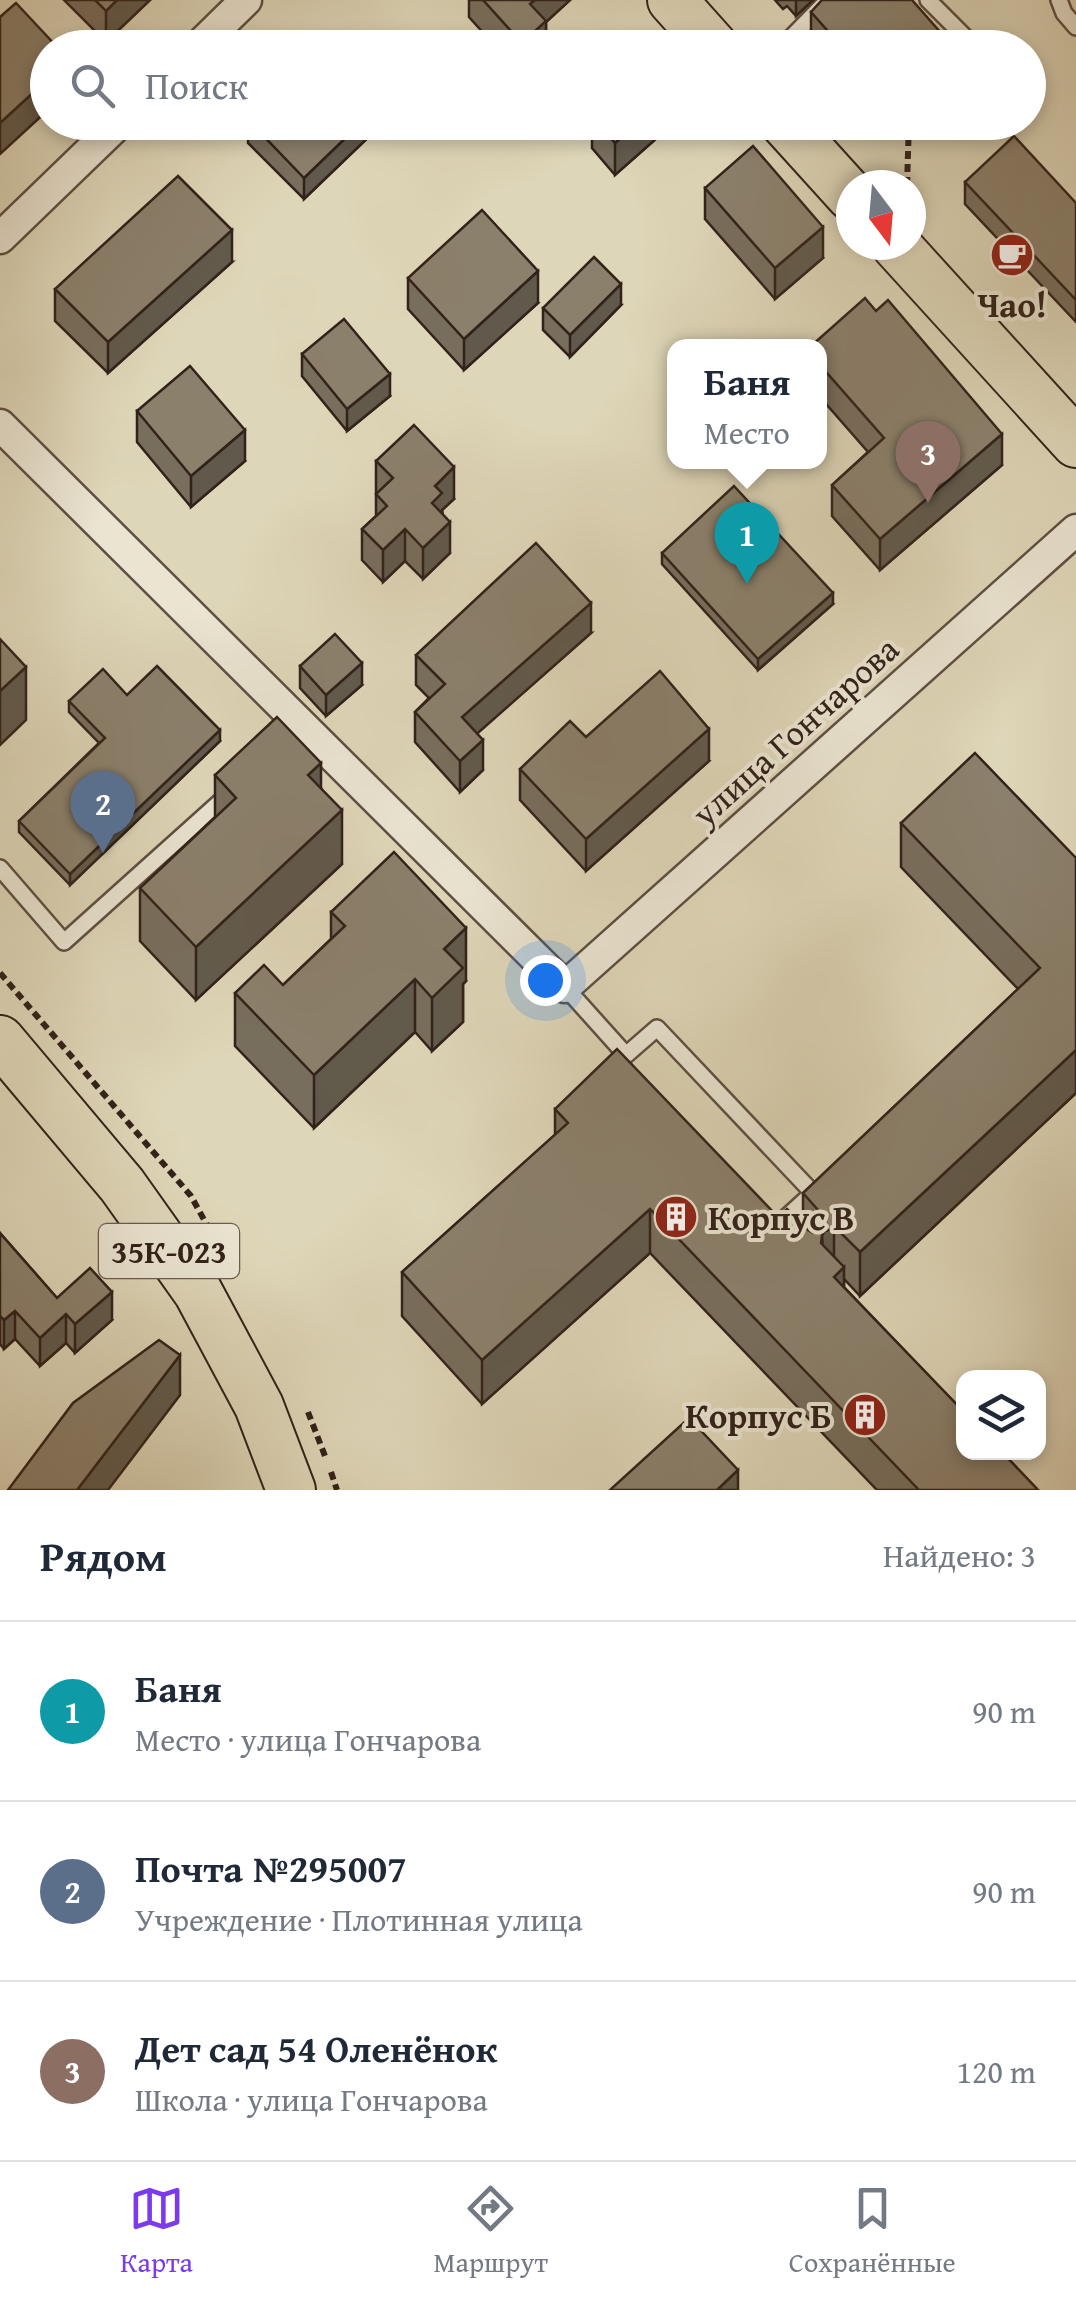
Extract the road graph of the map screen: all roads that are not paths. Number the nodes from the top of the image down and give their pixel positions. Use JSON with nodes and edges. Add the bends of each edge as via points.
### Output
{"nodes":[{"id":1,"x":246,"y":0,"type":"edge"},
{"id":2,"x":672,"y":0,"type":"edge"},
{"id":3,"x":828,"y":0,"type":"edge"},
{"id":4,"x":928,"y":0,"type":"edge"},
{"id":5,"x":1058,"y":0,"type":"edge"},
{"id":6,"x":1076,"y":27,"type":"edge"},
{"id":7,"x":215,"y":30,"type":"edge"},
{"id":8,"x":699,"y":30,"type":"edge"},
{"id":9,"x":798,"y":30,"type":"edge"},
{"id":10,"x":958,"y":30,"type":"edge"},
{"id":11,"x":101,"y":140,"type":"edge"},
{"id":12,"x":800,"y":140,"type":"edge"},
{"id":13,"x":836,"y":179,"type":"edge"},
{"id":14,"x":0,"y":238,"type":"edge"},
{"id":15,"x":910,"y":260,"type":"edge"},
{"id":16,"x":0,"y":425,"type":"edge"},
{"id":17,"x":1076,"y":443,"type":"edge"},
{"id":18,"x":1076,"y":530,"type":"edge"},
{"id":19,"x":247,"y":778,"type":"edge"},
{"id":20,"x":0,"y":868,"type":"edge"},
{"id":21,"x":565,"y":987,"type":"junction"},
{"id":22,"x":0,"y":1040,"type":"edge"},
{"id":23,"x":790,"y":1239,"type":"edge"},
{"id":24,"x":291,"y":1490,"type":"edge"}],
"edges":[{"from":1,"to":7,"type":"street"},
{"from":2,"to":8,"type":"main road"},
{"from":3,"to":9,"type":"lane"},
{"from":4,"to":10,"type":"lane"},
{"from":5,"to":6,"type":"lane"},
{"from":11,"to":14,"type":"street"},
{"from":12,"to":13,"type":"main road"},
{"from":15,"to":17,"type":"main road"},
{"from":16,"to":21,"type":"street","via":[[296,733]]},
{"from":18,"to":21,"type":"street","name":"улица Гончарова"},
{"from":19,"to":20,"type":"lane","via":[[64,942]]},
{"from":21,"to":23,"type":"lane","via":[[626,1055],[657,1028],[813,1193],[777,1225]]},
{"from":22,"to":24,"type":"main road","number":"35К-023","via":[[122,1185],[198,1292],[258,1406]]}]}
